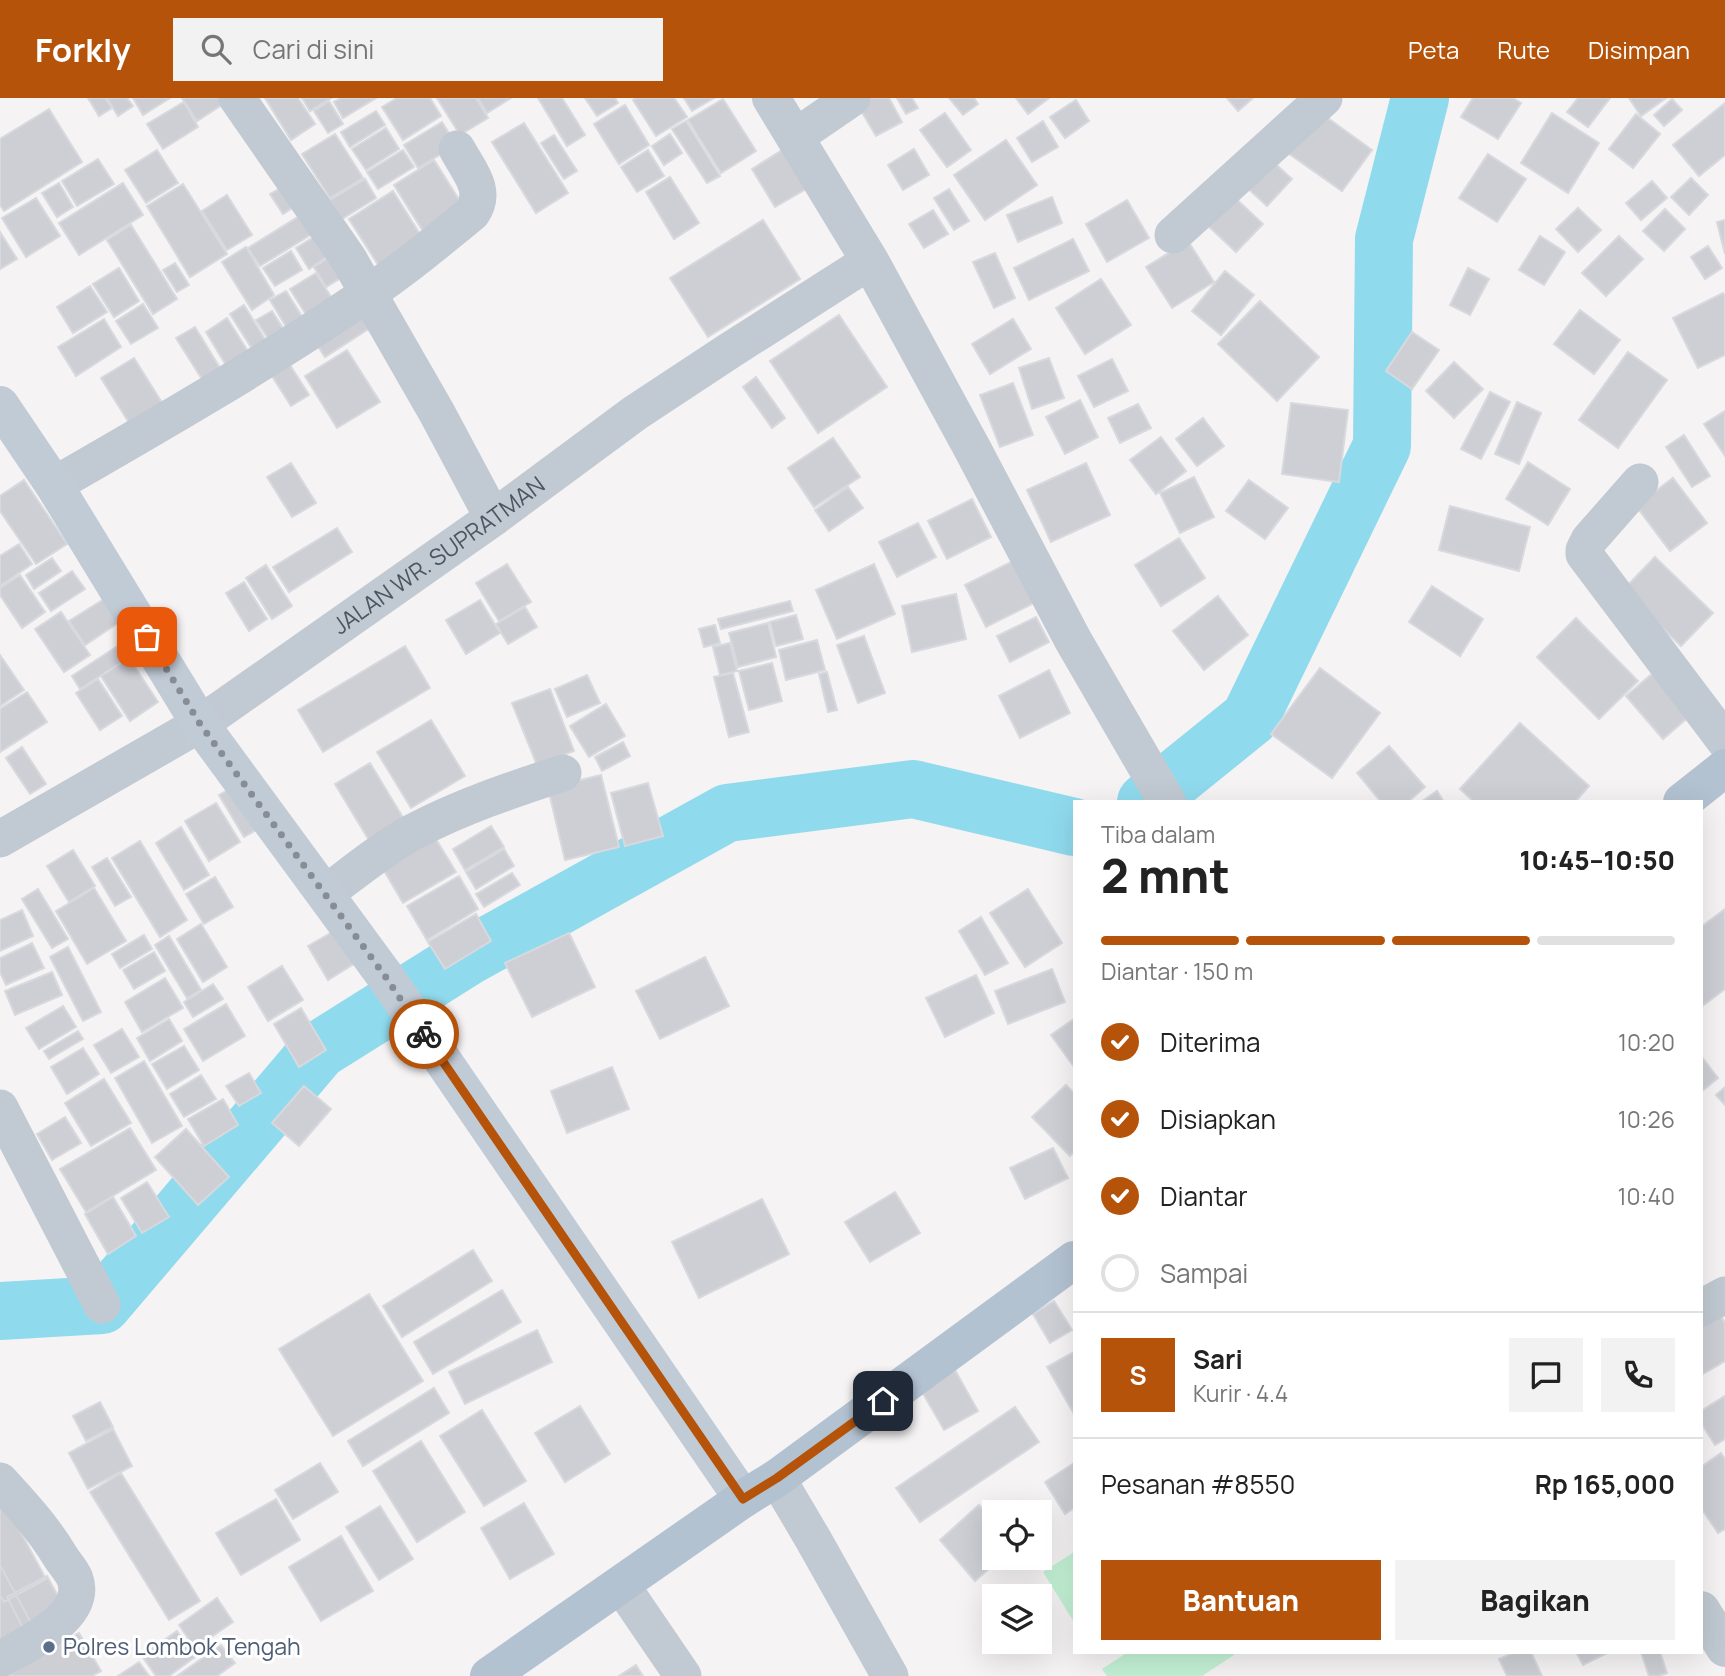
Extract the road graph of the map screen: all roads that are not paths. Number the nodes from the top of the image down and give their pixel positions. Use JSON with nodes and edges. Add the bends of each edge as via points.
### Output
{"nodes":[{"id":1,"x":237,"y":98,"type":"edge"},
{"id":2,"x":771,"y":98,"type":"edge"},
{"id":3,"x":852,"y":98,"type":"edge"},
{"id":4,"x":1324,"y":98,"type":"edge"},
{"id":5,"x":794,"y":137,"type":"junction"},
{"id":6,"x":457,"y":149,"type":"dead end"},
{"id":7,"x":1173,"y":235,"type":"dead end"},
{"id":8,"x":870,"y":261,"type":"junction"},
{"id":9,"x":369,"y":293,"type":"junction"},
{"id":10,"x":0,"y":405,"type":"edge"},
{"id":11,"x":1640,"y":482,"type":"dead end"},
{"id":12,"x":54,"y":485,"type":"junction"},
{"id":13,"x":493,"y":518,"type":"junction"},
{"id":14,"x":200,"y":724,"type":"junction"},
{"id":15,"x":1725,"y":741,"type":"edge"},
{"id":16,"x":1725,"y":768,"type":"edge"},
{"id":17,"x":563,"y":773,"type":"dead end"},
{"id":18,"x":1161,"y":792,"type":"edge"},
{"id":19,"x":1685,"y":800,"type":"edge"},
{"id":20,"x":0,"y":838,"type":"edge"},
{"id":21,"x":325,"y":894,"type":"junction"},
{"id":22,"x":0,"y":1108,"type":"edge"},
{"id":23,"x":1073,"y":1261,"type":"edge"},
{"id":24,"x":1725,"y":1295,"type":"edge"},
{"id":25,"x":102,"y":1305,"type":"dead end"},
{"id":26,"x":1703,"y":1307,"type":"edge"},
{"id":27,"x":777,"y":1478,"type":"junction"},
{"id":28,"x":0,"y":1481,"type":"edge"},
{"id":29,"x":743,"y":1499,"type":"junction"},
{"id":30,"x":621,"y":1585,"type":"junction"},
{"id":31,"x":0,"y":1659,"type":"edge"},
{"id":32,"x":489,"y":1676,"type":"edge"},
{"id":33,"x":683,"y":1676,"type":"edge"},
{"id":34,"x":890,"y":1676,"type":"edge"}],
"edges":[{"from":1,"to":9,"type":"street"},
{"from":2,"to":5,"type":"street"},
{"from":3,"to":5,"type":"street"},
{"from":4,"to":7,"type":"street"},
{"from":5,"to":8,"type":"street"},
{"from":6,"to":9,"type":"street","via":[[478,187],[479,202],[472,213]]},
{"from":8,"to":13,"type":"street","name":"JALAN WR. SUPRATMAN","via":[[635,412]]},
{"from":8,"to":18,"type":"street","via":[[1073,640]]},
{"from":9,"to":12,"type":"street","via":[[234,381]]},
{"from":9,"to":13,"type":"street"},
{"from":10,"to":12,"type":"main road"},
{"from":11,"to":15,"type":"street","via":[[1588,540],[1584,554]]},
{"from":12,"to":14,"type":"main road"},
{"from":13,"to":14,"type":"street","name":"JALAN WR. SUPRATMAN"},
{"from":14,"to":20,"type":"street","name":"JALAN WR. SUPRATMAN"},
{"from":14,"to":21,"type":"main road"},
{"from":16,"to":19,"type":"main road"},
{"from":17,"to":21,"type":"street","via":[[497,794],[413,832]]},
{"from":21,"to":29,"type":"main road"},
{"from":22,"to":25,"type":"street"},
{"from":23,"to":27,"type":"main road"},
{"from":24,"to":26,"type":"street"},
{"from":27,"to":29,"type":"main road"},
{"from":27,"to":34,"type":"street"},
{"from":28,"to":31,"type":"street","via":[[51,1541],[77,1586],[63,1619]]},
{"from":29,"to":30,"type":"main road"},
{"from":30,"to":32,"type":"main road"},
{"from":30,"to":33,"type":"street"}]}
